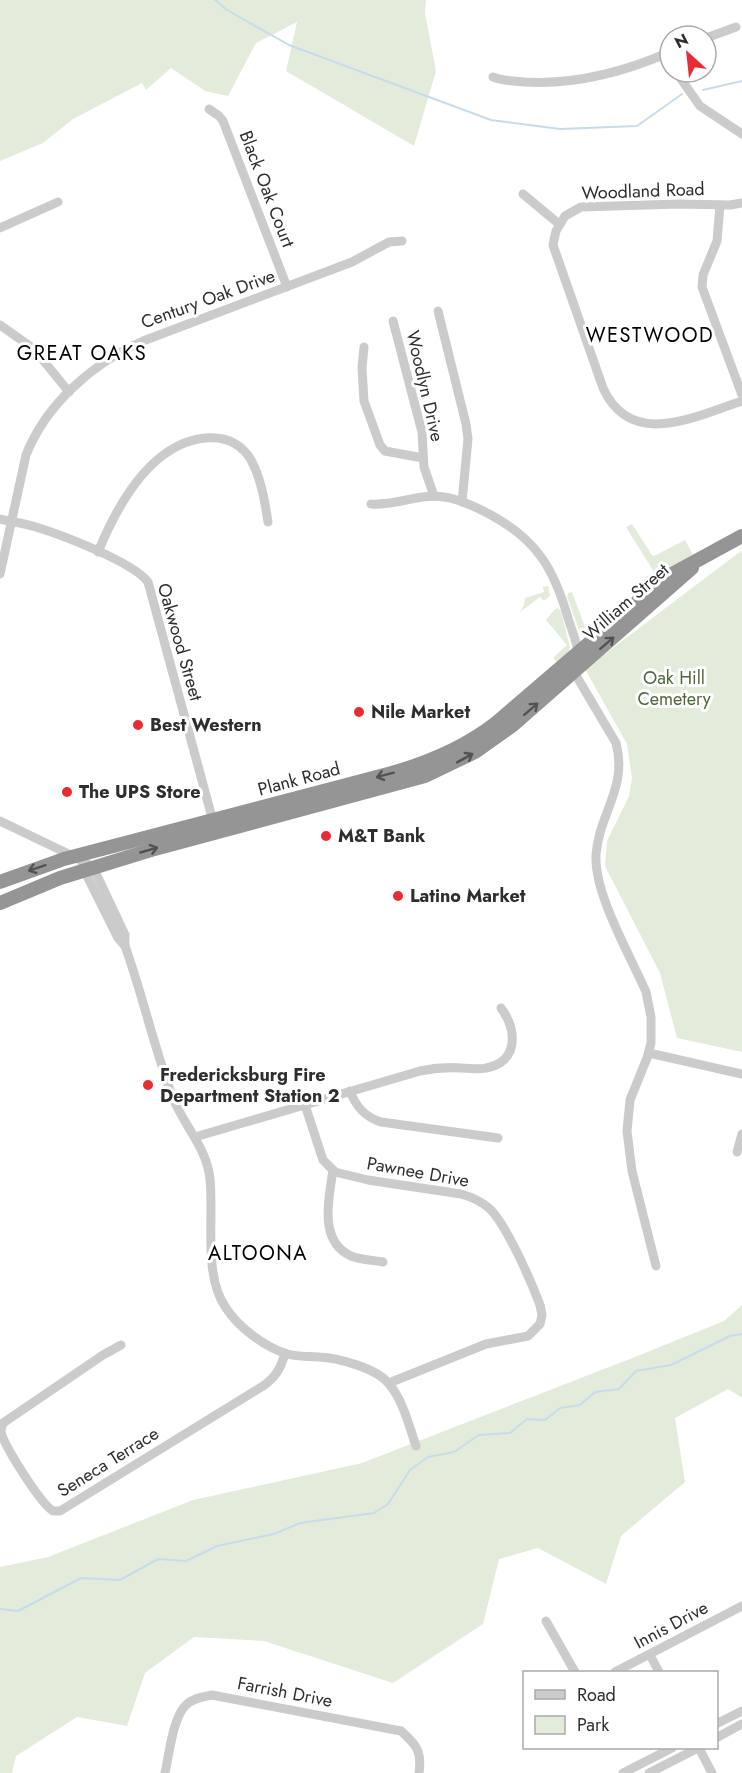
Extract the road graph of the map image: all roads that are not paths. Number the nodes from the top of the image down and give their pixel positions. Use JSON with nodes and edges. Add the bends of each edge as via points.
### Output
{"nodes":[{"id":1,"x":736,"y":27,"type":"dead end"},
{"id":2,"x":718,"y":34,"type":"edge"},
{"id":3,"x":658,"y":58,"type":"edge"},
{"id":4,"x":493,"y":76,"type":"dead end"},
{"id":5,"x":684,"y":84,"type":"edge"},
{"id":6,"x":209,"y":109,"type":"dead end"},
{"id":7,"x":742,"y":134,"type":"edge"},
{"id":8,"x":524,"y":194,"type":"dead end"},
{"id":9,"x":58,"y":202,"type":"dead end"},
{"id":10,"x":742,"y":203,"type":"edge"},
{"id":11,"x":720,"y":205,"type":"junction"},
{"id":12,"x":559,"y":224,"type":"junction"},
{"id":13,"x":0,"y":228,"type":"edge"},
{"id":14,"x":402,"y":240,"type":"dead end"},
{"id":15,"x":287,"y":287,"type":"junction"},
{"id":16,"x":438,"y":310,"type":"dead end"},
{"id":17,"x":393,"y":321,"type":"dead end"},
{"id":18,"x":0,"y":325,"type":"edge"},
{"id":19,"x":364,"y":347,"type":"dead end"},
{"id":20,"x":69,"y":392,"type":"junction"},
{"id":21,"x":742,"y":395,"type":"edge"},
{"id":22,"x":742,"y":401,"type":"edge"},
{"id":23,"x":423,"y":458,"type":"junction"},
{"id":24,"x":434,"y":496,"type":"junction"},
{"id":25,"x":462,"y":502,"type":"junction"},
{"id":26,"x":371,"y":504,"type":"dead end"},
{"id":27,"x":0,"y":519,"type":"edge"},
{"id":28,"x":11,"y":522,"type":"junction"},
{"id":29,"x":268,"y":522,"type":"dead end"},
{"id":30,"x":742,"y":536,"type":"edge"},
{"id":31,"x":98,"y":552,"type":"junction"},
{"id":32,"x":702,"y":558,"type":"junction"},
{"id":33,"x":0,"y":574,"type":"edge"},
{"id":34,"x":578,"y":653,"type":"junction"},
{"id":35,"x":574,"y":672,"type":"junction"},
{"id":36,"x":297,"y":799,"type":"junction"},
{"id":37,"x":256,"y":809,"type":"junction"},
{"id":38,"x":278,"y":816,"type":"junction"},
{"id":39,"x":0,"y":821,"type":"edge"},
{"id":40,"x":213,"y":821,"type":"junction"},
{"id":41,"x":243,"y":825,"type":"junction"},
{"id":42,"x":75,"y":857,"type":"junction"},
{"id":43,"x":89,"y":869,"type":"junction"},
{"id":44,"x":0,"y":882,"type":"edge"},
{"id":45,"x":0,"y":903,"type":"edge"},
{"id":46,"x":501,"y":1008,"type":"dead end"},
{"id":47,"x":649,"y":1053,"type":"junction"},
{"id":48,"x":742,"y":1074,"type":"edge"},
{"id":49,"x":350,"y":1091,"type":"junction"},
{"id":50,"x":305,"y":1105,"type":"junction"},
{"id":51,"x":742,"y":1134,"type":"edge"},
{"id":52,"x":195,"y":1137,"type":"junction"},
{"id":53,"x":498,"y":1138,"type":"dead end"},
{"id":54,"x":737,"y":1152,"type":"dead end"},
{"id":55,"x":333,"y":1170,"type":"junction"},
{"id":56,"x":383,"y":1262,"type":"dead end"},
{"id":57,"x":656,"y":1266,"type":"dead end"},
{"id":58,"x":121,"y":1345,"type":"dead end"},
{"id":59,"x":285,"y":1353,"type":"junction"},
{"id":60,"x":389,"y":1383,"type":"junction"},
{"id":61,"x":416,"y":1446,"type":"dead end"},
{"id":62,"x":742,"y":1606,"type":"edge"},
{"id":63,"x":546,"y":1621,"type":"dead end"},
{"id":64,"x":650,"y":1655,"type":"junction"},
{"id":65,"x":574,"y":1671,"type":"edge"},
{"id":66,"x":617,"y":1671,"type":"edge"},
{"id":67,"x":658,"y":1671,"type":"edge"},
{"id":68,"x":742,"y":1711,"type":"edge"},
{"id":69,"x":718,"y":1723,"type":"edge"},
{"id":70,"x":742,"y":1724,"type":"edge"},
{"id":71,"x":718,"y":1737,"type":"edge"},
{"id":72,"x":670,"y":1749,"type":"edge"},
{"id":73,"x":696,"y":1749,"type":"edge"},
{"id":74,"x":699,"y":1749,"type":"edge"},
{"id":75,"x":165,"y":1773,"type":"edge"},
{"id":76,"x":419,"y":1773,"type":"edge"},
{"id":77,"x":623,"y":1773,"type":"edge"},
{"id":78,"x":649,"y":1773,"type":"edge"},
{"id":79,"x":712,"y":1773,"type":"edge"}],
"edges":[{"from":1,"to":2,"type":"street"},
{"from":3,"to":4,"type":"street","via":[[569,81],[535,83]]},
{"from":5,"to":7,"type":"street","via":[[700,106]]},
{"from":6,"to":15,"type":"street","name":"Black Oak Court","via":[[223,121]]},
{"from":8,"to":12,"type":"street"},
{"from":9,"to":13,"type":"street"},
{"from":10,"to":11,"type":"street","name":"Woodland Road"},
{"from":11,"to":12,"type":"street","name":"Woodland Road","via":[[589,206],[567,213]]},
{"from":11,"to":21,"type":"street","via":[[717,241],[702,287]]},
{"from":12,"to":22,"type":"street","via":[[554,252],[603,388],[617,409],[635,420],[662,425]]},
{"from":14,"to":15,"type":"street","name":"Century Oak Drive","via":[[389,242],[352,262]]},
{"from":15,"to":20,"type":"street","name":"Century Oak Drive","via":[[134,344],[103,363]]},
{"from":16,"to":25,"type":"street","name":"Woodlyn Drive","via":[[466,424]]},
{"from":17,"to":23,"type":"street","name":"Woodlyn Drive","via":[[422,432]]},
{"from":18,"to":20,"type":"street","via":[[34,349]]},
{"from":19,"to":23,"type":"street","name":"Woodlyn Drive","via":[[364,401],[380,445],[385,451]]},
{"from":20,"to":28,"type":"street","name":"Century Oak Drive","via":[[32,441]]},
{"from":23,"to":24,"type":"street","name":"Woodlyn Drive"},
{"from":24,"to":25,"type":"street"},
{"from":24,"to":26,"type":"street"},
{"from":25,"to":34,"type":"street","via":[[497,518],[534,546],[562,602]]},
{"from":27,"to":28,"type":"street","name":"Oakwood Street"},
{"from":28,"to":31,"type":"street","name":"Oakwood Street","via":[[47,531]]},
{"from":28,"to":33,"type":"street","name":"Century Oak Drive"},
{"from":29,"to":31,"type":"street","via":[[255,468],[244,451],[218,437],[202,437],[169,452],[150,467],[117,512]]},
{"from":30,"to":32,"type":"highway","name":"William Street"},
{"from":31,"to":40,"type":"street","name":"Oakwood Street","via":[[136,570],[151,589]]},
{"from":32,"to":34,"type":"highway","name":"William Street","via":[[665,578]]},
{"from":35,"to":32,"type":"highway","name":"William Street","one_way":true},
{"from":34,"to":35,"type":"street"},
{"from":34,"to":36,"type":"highway","name":"Plank Road","one_way":true,"via":[[496,723],[448,753],[410,768]]},
{"from":38,"to":35,"type":"highway","name":"Plank Road","one_way":true,"via":[[405,782],[455,763],[503,733]]},
{"from":35,"to":47,"type":"street","via":[[619,754],[619,780],[598,842],[597,869],[603,895],[646,992],[651,1032]]},
{"from":36,"to":37,"type":"highway","name":"Plank Road"},
{"from":36,"to":38,"type":"highway","via":[[279,809]]},
{"from":37,"to":40,"type":"highway","name":"Plank Road"},
{"from":37,"to":41,"type":"highway"},
{"from":38,"to":41,"type":"highway","name":"Plank Road"},
{"from":39,"to":42,"type":"street"},
{"from":40,"to":42,"type":"highway","name":"Plank Road"},
{"from":43,"to":41,"type":"highway","name":"Plank Road","one_way":true},
{"from":42,"to":43,"type":"street"},
{"from":42,"to":44,"type":"highway","name":"Plank Road","one_way":true},
{"from":43,"to":45,"type":"highway","name":"Plank Road"},
{"from":43,"to":52,"type":"street","via":[[124,935],[170,1089]]},
{"from":46,"to":49,"type":"street","via":[[511,1024],[513,1040],[510,1051],[493,1066],[430,1069]]},
{"from":47,"to":48,"type":"street"},
{"from":47,"to":57,"type":"street","via":[[630,1100],[627,1131],[632,1171]]},
{"from":49,"to":50,"type":"street"},
{"from":49,"to":53,"type":"street","via":[[361,1111],[381,1122]]},
{"from":50,"to":52,"type":"street"},
{"from":50,"to":55,"type":"street","via":[[321,1154]]},
{"from":51,"to":54,"type":"street"},
{"from":52,"to":59,"type":"street","via":[[208,1169],[214,1275],[221,1300],[247,1330]]},
{"from":55,"to":56,"type":"street","via":[[328,1216],[334,1240],[349,1255]]},
{"from":55,"to":60,"type":"street","name":"Pawnee Drive","via":[[342,1175],[478,1200],[497,1217],[540,1305],[540,1324],[528,1336],[486,1344]]},
{"from":58,"to":59,"type":"street","name":"Seneca Terrace","via":[[3,1423],[1,1432],[8,1447],[53,1511],[60,1511],[263,1386],[276,1374]]},
{"from":59,"to":60,"type":"street","via":[[334,1359],[376,1373]]},
{"from":60,"to":61,"type":"street"},
{"from":62,"to":64,"type":"street","name":"Innis Drive"},
{"from":63,"to":65,"type":"street"},
{"from":64,"to":66,"type":"street","name":"Innis Drive"},
{"from":64,"to":67,"type":"street"},
{"from":68,"to":69,"type":"street"},
{"from":70,"to":71,"type":"street"},
{"from":72,"to":77,"type":"street"},
{"from":73,"to":78,"type":"street"},
{"from":74,"to":79,"type":"street"},
{"from":75,"to":76,"type":"street","name":"Farrish Drive","via":[[177,1717],[186,1704],[212,1695],[401,1731],[419,1750]]}]}
